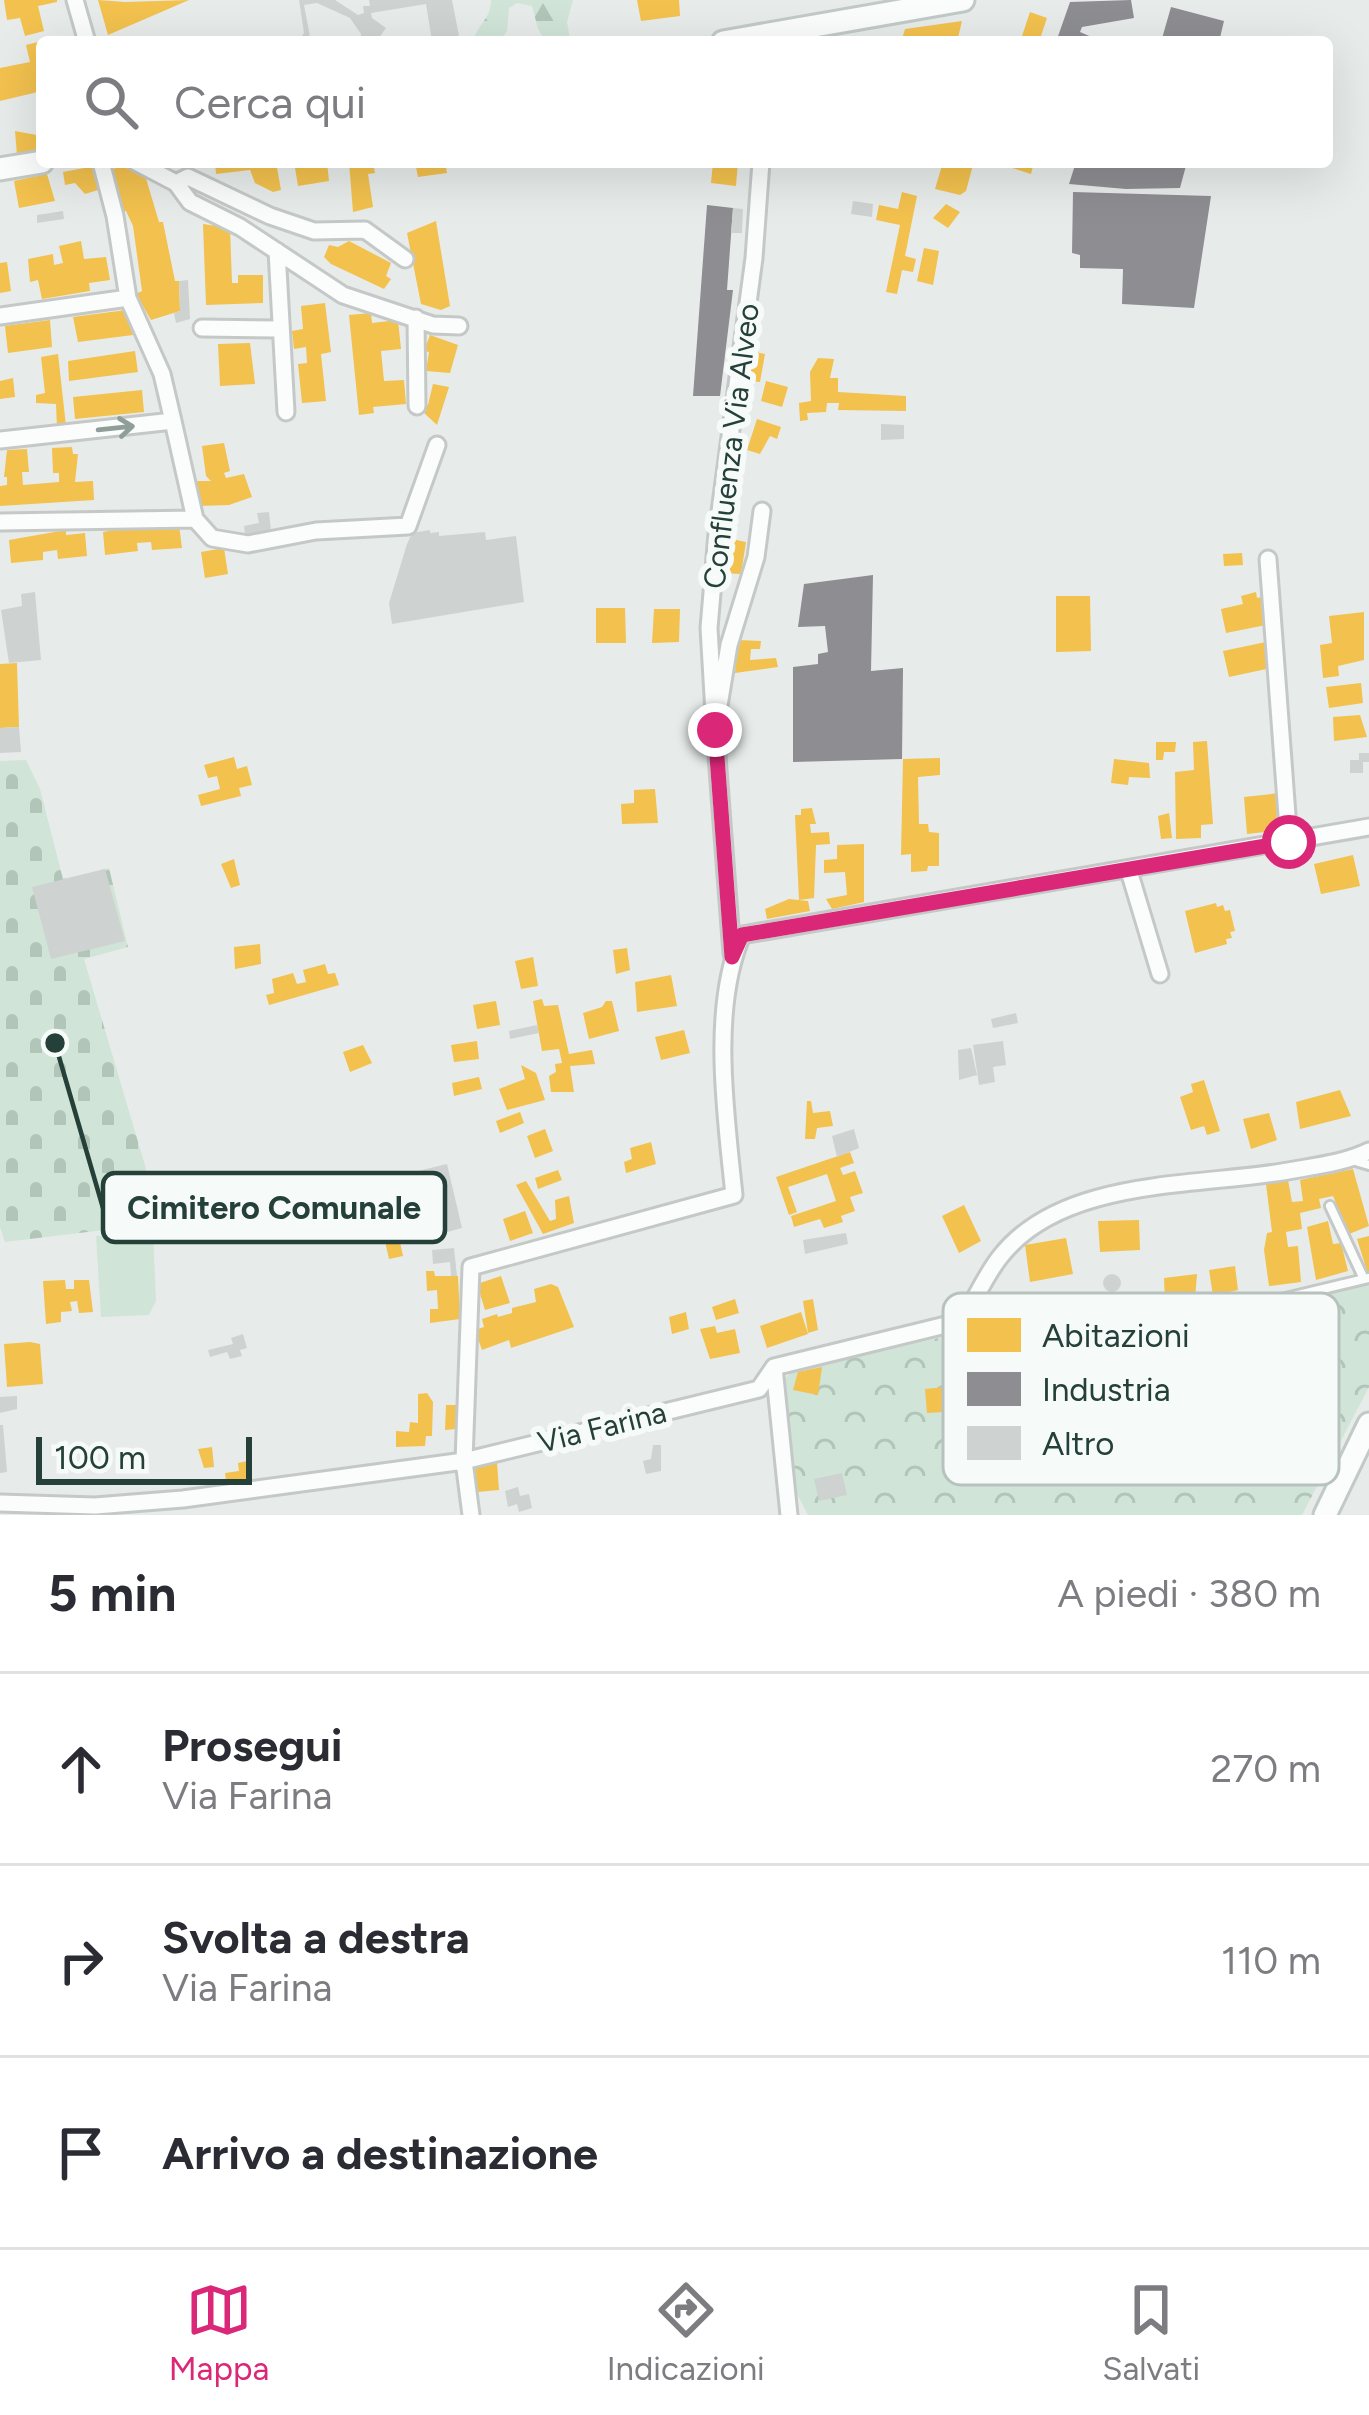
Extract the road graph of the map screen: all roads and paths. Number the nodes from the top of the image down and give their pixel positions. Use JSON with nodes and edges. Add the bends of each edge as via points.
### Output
{"nodes":[{"id":1,"x":75,"y":0,"type":"edge"},
{"id":2,"x":963,"y":0,"type":"edge"},
{"id":3,"x":85,"y":36,"type":"edge"},
{"id":4,"x":781,"y":36,"type":"edge"},
{"id":5,"x":36,"y":163,"type":"edge"},
{"id":6,"x":103,"y":168,"type":"edge"},
{"id":7,"x":147,"y":168,"type":"edge"},
{"id":8,"x":761,"y":168,"type":"edge"},
{"id":9,"x":0,"y":169,"type":"edge"},
{"id":10,"x":176,"y":183,"type":"junction"},
{"id":11,"x":277,"y":251,"type":"junction"},
{"id":12,"x":405,"y":259,"type":"dead end"},
{"id":13,"x":128,"y":298,"type":"junction"},
{"id":14,"x":0,"y":316,"type":"edge"},
{"id":15,"x":416,"y":318,"type":"junction"},
{"id":16,"x":459,"y":326,"type":"dead end"},
{"id":17,"x":202,"y":328,"type":"dead end"},
{"id":18,"x":280,"y":329,"type":"junction"},
{"id":19,"x":417,"y":406,"type":"dead end"},
{"id":20,"x":286,"y":412,"type":"dead end"},
{"id":21,"x":173,"y":422,"type":"junction"},
{"id":22,"x":0,"y":440,"type":"edge"},
{"id":23,"x":437,"y":446,"type":"dead end"},
{"id":24,"x":762,"y":512,"type":"dead end"},
{"id":25,"x":195,"y":519,"type":"junction"},
{"id":26,"x":0,"y":522,"type":"edge"},
{"id":27,"x":1268,"y":559,"type":"dead end"},
{"id":28,"x":715,"y":730,"type":"junction"},
{"id":29,"x":1369,"y":827,"type":"edge"},
{"id":30,"x":1289,"y":842,"type":"junction"},
{"id":31,"x":1129,"y":871,"type":"junction"},
{"id":32,"x":732,"y":957,"type":"junction"},
{"id":33,"x":1160,"y":974,"type":"dead end"},
{"id":34,"x":1369,"y":1151,"type":"edge"},
{"id":35,"x":1351,"y":1160,"type":"junction"},
{"id":36,"x":1369,"y":1165,"type":"edge"},
{"id":37,"x":1330,"y":1206,"type":"dead end"},
{"id":38,"x":1366,"y":1277,"type":"edge"},
{"id":39,"x":979,"y":1293,"type":"edge"},
{"id":40,"x":1301,"y":1293,"type":"edge"},
{"id":41,"x":943,"y":1326,"type":"edge"},
{"id":42,"x":774,"y":1367,"type":"junction"},
{"id":43,"x":1369,"y":1424,"type":"edge"},
{"id":44,"x":464,"y":1462,"type":"junction"},
{"id":45,"x":1339,"y":1485,"type":"edge"},
{"id":46,"x":1339,"y":1485,"type":"edge"},
{"id":47,"x":0,"y":1503,"type":"edge"},
{"id":48,"x":472,"y":1515,"type":"edge"},
{"id":49,"x":790,"y":1515,"type":"edge"},
{"id":50,"x":1324,"y":1515,"type":"edge"}],
"edges":[{"from":1,"to":3,"type":"street"},
{"from":2,"to":4,"type":"street"},
{"from":5,"to":9,"type":"street"},
{"from":6,"to":13,"type":"street"},
{"from":7,"to":10,"type":"street"},
{"from":8,"to":28,"type":"street","name":"Confluenza Via Alveo","via":[[709,628]]},
{"from":10,"to":11,"type":"street","via":[[190,202]]},
{"from":10,"to":12,"type":"street","via":[[188,177],[314,231],[365,230]]},
{"from":11,"to":15,"type":"street","via":[[344,295]]},
{"from":11,"to":18,"type":"street"},
{"from":13,"to":14,"type":"street"},
{"from":13,"to":21,"type":"street","via":[[162,374]]},
{"from":15,"to":16,"type":"street"},
{"from":15,"to":19,"type":"street"},
{"from":17,"to":18,"type":"street"},
{"from":18,"to":20,"type":"street"},
{"from":22,"to":21,"type":"street","one_way":true},
{"from":21,"to":25,"type":"street"},
{"from":23,"to":25,"type":"street","via":[[408,526],[248,544],[212,538]]},
{"from":24,"to":28,"type":"street"},
{"from":25,"to":26,"type":"street"},
{"from":27,"to":30,"type":"street"},
{"from":28,"to":32,"type":"street"},
{"from":29,"to":30,"type":"street"},
{"from":30,"to":31,"type":"street"},
{"from":31,"to":32,"type":"street","via":[[742,935]]},
{"from":31,"to":33,"type":"street"},
{"from":32,"to":44,"type":"street","via":[[722,1074],[734,1195],[471,1267]]},
{"from":34,"to":35,"type":"street","name":"Via Farina"},
{"from":35,"to":36,"type":"lane"},
{"from":35,"to":39,"type":"street","name":"Via Farina","via":[[1084,1201],[1002,1254]]},
{"from":37,"to":38,"type":"lane"},
{"from":38,"to":40,"type":"lane"},
{"from":41,"to":42,"type":"street","name":"Via Farina"},
{"from":42,"to":44,"type":"street","name":"Via Farina","via":[[759,1389]]},
{"from":42,"to":49,"type":"street"},
{"from":43,"to":45,"type":"street"},
{"from":44,"to":47,"type":"street","name":"Via Farina","via":[[95,1506]]},
{"from":44,"to":48,"type":"street"},
{"from":46,"to":50,"type":"street"}]}
